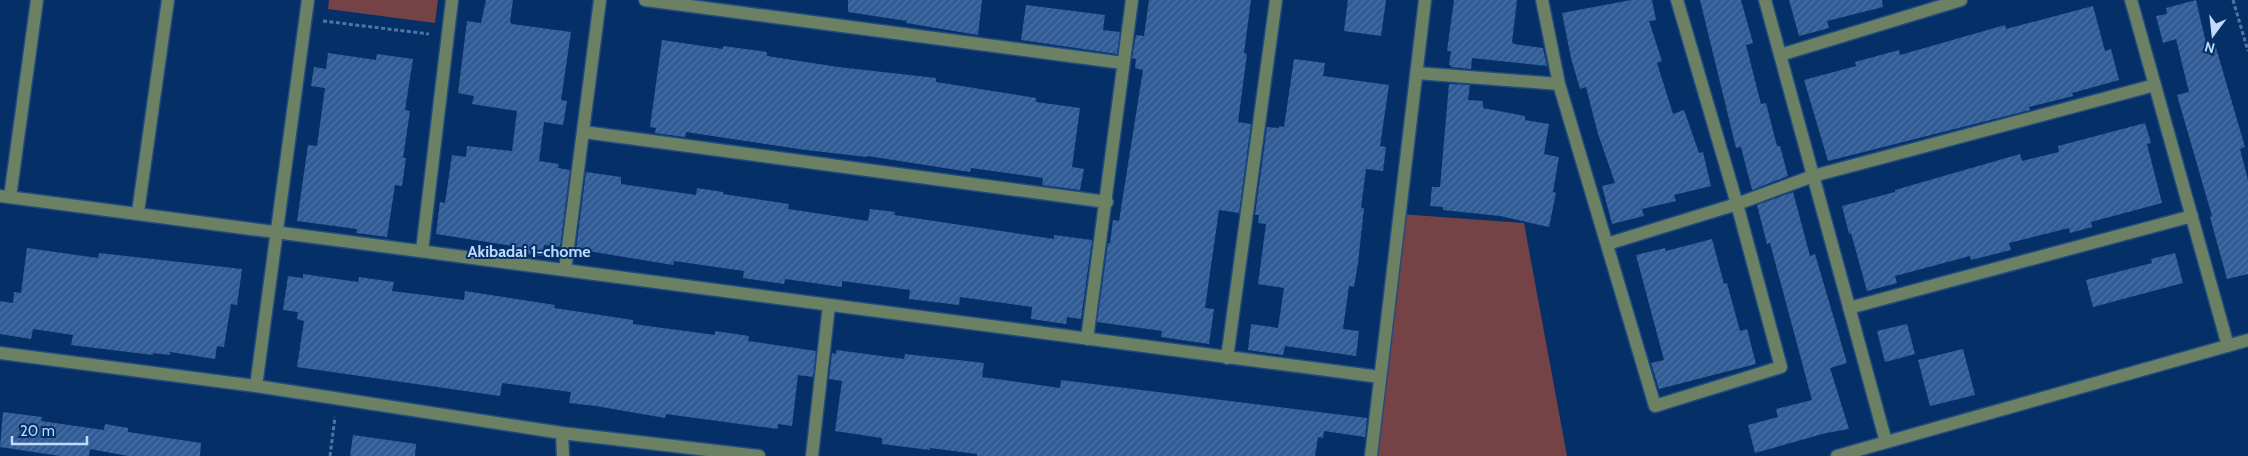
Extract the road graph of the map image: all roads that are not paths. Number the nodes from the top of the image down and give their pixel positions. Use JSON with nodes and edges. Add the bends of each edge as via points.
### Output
{"nodes":[{"id":1,"x":37,"y":0,"type":"edge"},
{"id":2,"x":168,"y":0,"type":"edge"},
{"id":3,"x":308,"y":0,"type":"edge"},
{"id":4,"x":452,"y":0,"type":"edge"},
{"id":5,"x":600,"y":0,"type":"edge"},
{"id":6,"x":645,"y":0,"type":"edge"},
{"id":7,"x":1132,"y":0,"type":"edge"},
{"id":8,"x":1276,"y":0,"type":"edge"},
{"id":9,"x":1425,"y":0,"type":"edge"},
{"id":10,"x":1542,"y":0,"type":"edge"},
{"id":11,"x":1677,"y":0,"type":"edge"},
{"id":12,"x":1765,"y":0,"type":"edge"},
{"id":13,"x":1961,"y":0,"type":"edge"},
{"id":14,"x":2131,"y":0,"type":"edge"},
{"id":15,"x":1780,"y":55,"type":"junction"},
{"id":16,"x":1123,"y":63,"type":"junction"},
{"id":17,"x":1417,"y":73,"type":"junction"},
{"id":18,"x":1559,"y":84,"type":"junction"},
{"id":19,"x":2155,"y":85,"type":"junction"},
{"id":20,"x":584,"y":132,"type":"junction"},
{"id":21,"x":1813,"y":176,"type":"junction"},
{"id":22,"x":5,"y":196,"type":"edge"},
{"id":23,"x":1106,"y":202,"type":"junction"},
{"id":24,"x":1737,"y":204,"type":"junction"},
{"id":25,"x":138,"y":212,"type":"junction"},
{"id":26,"x":2192,"y":216,"type":"junction"},
{"id":27,"x":277,"y":232,"type":"junction"},
{"id":28,"x":1607,"y":244,"type":"junction"},
{"id":29,"x":422,"y":252,"type":"junction"},
{"id":30,"x":565,"y":270,"type":"junction"},
{"id":31,"x":829,"y":305,"type":"junction"},
{"id":32,"x":1849,"y":308,"type":"junction"},
{"id":33,"x":1087,"y":339,"type":"junction"},
{"id":34,"x":2248,"y":340,"type":"edge"},
{"id":35,"x":2228,"y":346,"type":"junction"},
{"id":36,"x":0,"y":353,"type":"edge"},
{"id":37,"x":1227,"y":358,"type":"junction"},
{"id":38,"x":1380,"y":377,"type":"junction"},
{"id":39,"x":256,"y":386,"type":"junction"},
{"id":40,"x":562,"y":433,"type":"junction"},
{"id":41,"x":1886,"y":442,"type":"junction"},
{"id":42,"x":563,"y":456,"type":"edge"},
{"id":43,"x":759,"y":456,"type":"edge"},
{"id":44,"x":812,"y":456,"type":"edge"},
{"id":45,"x":1371,"y":456,"type":"edge"},
{"id":46,"x":1837,"y":456,"type":"edge"}],
"edges":[{"from":1,"to":22,"type":"street"},
{"from":2,"to":25,"type":"street"},
{"from":3,"to":27,"type":"street"},
{"from":4,"to":29,"type":"street"},
{"from":5,"to":20,"type":"street"},
{"from":6,"to":16,"type":"street"},
{"from":7,"to":16,"type":"street"},
{"from":8,"to":37,"type":"street"},
{"from":9,"to":17,"type":"street"},
{"from":10,"to":18,"type":"street"},
{"from":11,"to":24,"type":"street"},
{"from":12,"to":15,"type":"street"},
{"from":13,"to":15,"type":"street"},
{"from":14,"to":19,"type":"street"},
{"from":15,"to":21,"type":"street"},
{"from":16,"to":23,"type":"street"},
{"from":17,"to":18,"type":"street"},
{"from":17,"to":38,"type":"street"},
{"from":18,"to":28,"type":"street"},
{"from":19,"to":21,"type":"street"},
{"from":19,"to":26,"type":"street"},
{"from":20,"to":23,"type":"street"},
{"from":20,"to":30,"type":"street"},
{"from":21,"to":24,"type":"street"},
{"from":21,"to":32,"type":"street"},
{"from":22,"to":25,"type":"street"},
{"from":23,"to":33,"type":"street"},
{"from":24,"to":28,"type":"street"},
{"from":24,"to":28,"type":"street","via":[[1781,366],[1655,406]]},
{"from":25,"to":27,"type":"street"},
{"from":26,"to":32,"type":"street"},
{"from":26,"to":35,"type":"street"},
{"from":27,"to":29,"type":"street"},
{"from":27,"to":39,"type":"street"},
{"from":29,"to":30,"type":"street"},
{"from":30,"to":31,"type":"street"},
{"from":31,"to":33,"type":"street"},
{"from":31,"to":44,"type":"street"},
{"from":32,"to":41,"type":"street"},
{"from":33,"to":37,"type":"street"},
{"from":34,"to":35,"type":"street"},
{"from":35,"to":41,"type":"street"},
{"from":36,"to":39,"type":"street"},
{"from":37,"to":38,"type":"street"},
{"from":38,"to":45,"type":"street"},
{"from":39,"to":40,"type":"street"},
{"from":40,"to":42,"type":"street"},
{"from":40,"to":43,"type":"street"},
{"from":41,"to":46,"type":"street"}]}
